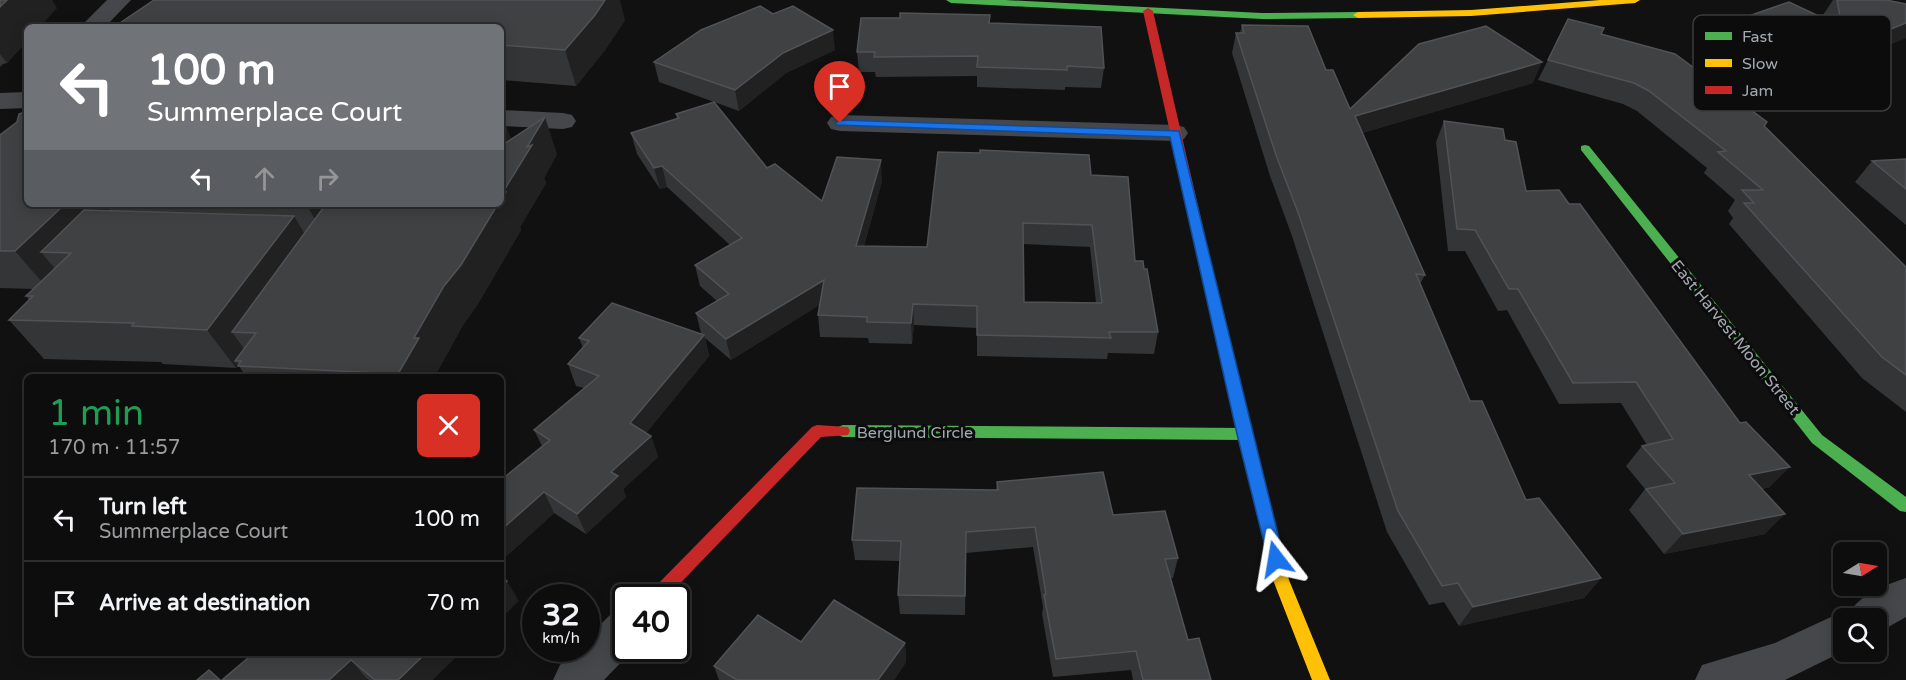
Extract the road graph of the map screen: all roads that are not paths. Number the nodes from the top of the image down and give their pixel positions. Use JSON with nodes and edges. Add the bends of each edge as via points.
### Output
{"nodes":[{"id":1,"x":120,"y":0,"type":"edge"},
{"id":2,"x":951,"y":0,"type":"edge"},
{"id":3,"x":1635,"y":0,"type":"edge"},
{"id":4,"x":1149,"y":11,"type":"junction"},
{"id":5,"x":95,"y":24,"type":"edge"},
{"id":6,"x":504,"y":118,"type":"edge"},
{"id":7,"x":563,"y":121,"type":"dead end"},
{"id":8,"x":840,"y":123,"type":"dead end"},
{"id":9,"x":1175,"y":134,"type":"junction"},
{"id":10,"x":1585,"y":148,"type":"dead end"},
{"id":11,"x":1244,"y":434,"type":"junction"},
{"id":12,"x":1906,"y":506,"type":"edge"},
{"id":13,"x":669,"y":584,"type":"edge"},
{"id":14,"x":1833,"y":636,"type":"edge"},
{"id":15,"x":612,"y":642,"type":"edge"},
{"id":16,"x":575,"y":680,"type":"edge"},
{"id":17,"x":1321,"y":680,"type":"edge"},
{"id":18,"x":1717,"y":680,"type":"edge"}],
"edges":[{"from":1,"to":5,"type":"street"},
{"from":2,"to":4,"type":"street"},
{"from":3,"to":4,"type":"street","via":[[1471,13],[1262,16]]},
{"from":4,"to":9,"type":"street"},
{"from":6,"to":7,"type":"street"},
{"from":8,"to":9,"type":"street"},
{"from":9,"to":11,"type":"street"},
{"from":10,"to":12,"type":"street","name":"East Harvest Moon Street","via":[[1817,439]]},
{"from":11,"to":13,"type":"street","name":"Berglund Circle","via":[[817,431]]},
{"from":11,"to":17,"type":"street","via":[[1281,580]]},
{"from":14,"to":18,"type":"street","via":[[1782,661]]},
{"from":15,"to":16,"type":"street"}]}
